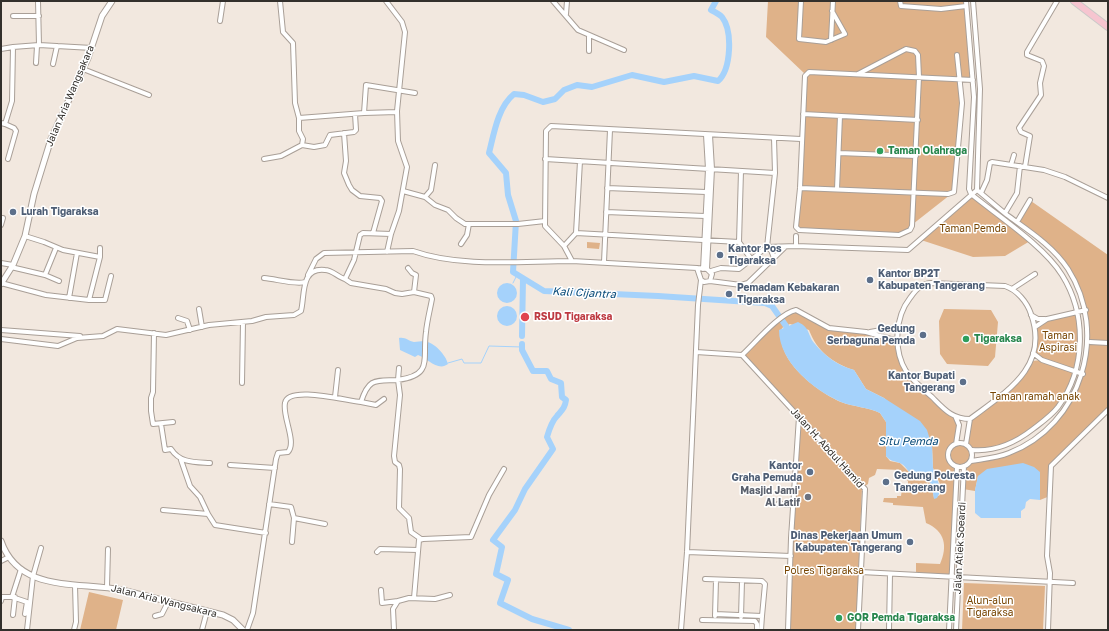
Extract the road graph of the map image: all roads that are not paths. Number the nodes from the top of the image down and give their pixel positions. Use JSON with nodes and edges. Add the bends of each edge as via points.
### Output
{"nodes":[{"id":1,"x":38,"y":1,"type":"edge"},
{"id":2,"x":112,"y":1,"type":"edge"},
{"id":3,"x":223,"y":1,"type":"edge"},
{"id":4,"x":280,"y":1,"type":"edge"},
{"id":5,"x":386,"y":1,"type":"edge"},
{"id":6,"x":553,"y":1,"type":"edge"},
{"id":7,"x":567,"y":1,"type":"edge"},
{"id":8,"x":801,"y":1,"type":"edge"},
{"id":9,"x":833,"y":1,"type":"edge"},
{"id":10,"x":900,"y":1,"type":"edge"},
{"id":11,"x":926,"y":1,"type":"edge"},
{"id":12,"x":966,"y":1,"type":"edge"},
{"id":13,"x":973,"y":1,"type":"edge"},
{"id":14,"x":1057,"y":1,"type":"edge"},
{"id":15,"x":1074,"y":1,"type":"edge"},
{"id":16,"x":966,"y":6,"type":"junction"},
{"id":17,"x":927,"y":8,"type":"junction"},
{"id":18,"x":832,"y":11,"type":"junction"},
{"id":19,"x":566,"y":15,"type":"junction"},
{"id":20,"x":13,"y":16,"type":"dead end"},
{"id":21,"x":39,"y":16,"type":"junction"},
{"id":22,"x":220,"y":21,"type":"dead end"},
{"id":23,"x":1107,"y":25,"type":"edge"},
{"id":24,"x":589,"y":36,"type":"junction"},
{"id":25,"x":831,"y":40,"type":"junction"},
{"id":26,"x":38,"y":45,"type":"junction"},
{"id":27,"x":57,"y":46,"type":"junction"},
{"id":28,"x":13,"y":47,"type":"junction"},
{"id":29,"x":92,"y":48,"type":"junction"},
{"id":30,"x":1,"y":49,"type":"edge"},
{"id":31,"x":624,"y":50,"type":"dead end"},
{"id":32,"x":589,"y":51,"type":"dead end"},
{"id":33,"x":957,"y":55,"type":"dead end"},
{"id":34,"x":36,"y":63,"type":"dead end"},
{"id":35,"x":53,"y":64,"type":"dead end"},
{"id":36,"x":83,"y":69,"type":"junction"},
{"id":37,"x":858,"y":74,"type":"junction"},
{"id":38,"x":919,"y":78,"type":"junction"},
{"id":39,"x":960,"y":79,"type":"junction"},
{"id":40,"x":973,"y":80,"type":"junction"},
{"id":41,"x":399,"y":89,"type":"junction"},
{"id":42,"x":415,"y":93,"type":"dead end"},
{"id":43,"x":149,"y":95,"type":"dead end"},
{"id":44,"x":397,"y":112,"type":"junction"},
{"id":45,"x":364,"y":113,"type":"junction"},
{"id":46,"x":355,"y":114,"type":"junction"},
{"id":47,"x":803,"y":114,"type":"junction"},
{"id":48,"x":840,"y":116,"type":"junction"},
{"id":49,"x":299,"y":118,"type":"junction"},
{"id":50,"x":918,"y":120,"type":"junction"},
{"id":51,"x":3,"y":124,"type":"edge"},
{"id":52,"x":610,"y":130,"type":"junction"},
{"id":53,"x":344,"y":133,"type":"junction"},
{"id":54,"x":708,"y":135,"type":"junction"},
{"id":55,"x":774,"y":138,"type":"junction"},
{"id":56,"x":801,"y":139,"type":"junction"},
{"id":57,"x":302,"y":145,"type":"junction"},
{"id":58,"x":839,"y":153,"type":"junction"},
{"id":59,"x":916,"y":156,"type":"junction"},
{"id":60,"x":1014,"y":156,"type":"dead end"},
{"id":61,"x":8,"y":159,"type":"dead end"},
{"id":62,"x":264,"y":159,"type":"dead end"},
{"id":63,"x":545,"y":159,"type":"junction"},
{"id":64,"x":580,"y":161,"type":"junction"},
{"id":65,"x":609,"y":163,"type":"junction"},
{"id":66,"x":435,"y":165,"type":"dead end"},
{"id":67,"x":1011,"y":165,"type":"junction"},
{"id":68,"x":1022,"y":166,"type":"junction"},
{"id":69,"x":710,"y":169,"type":"junction"},
{"id":70,"x":741,"y":171,"type":"junction"},
{"id":71,"x":775,"y":172,"type":"junction"},
{"id":72,"x":607,"y":188,"type":"junction"},
{"id":73,"x":800,"y":188,"type":"junction"},
{"id":74,"x":838,"y":189,"type":"junction"},
{"id":75,"x":977,"y":190,"type":"junction"},
{"id":76,"x":403,"y":191,"type":"junction"},
{"id":77,"x":706,"y":192,"type":"junction"},
{"id":78,"x":914,"y":193,"type":"junction"},
{"id":79,"x":981,"y":193,"type":"junction"},
{"id":80,"x":971,"y":194,"type":"junction"},
{"id":81,"x":425,"y":196,"type":"junction"},
{"id":82,"x":1108,"y":198,"type":"edge"},
{"id":83,"x":1030,"y":200,"type":"dead end"},
{"id":84,"x":606,"y":212,"type":"junction"},
{"id":85,"x":1005,"y":213,"type":"junction"},
{"id":86,"x":704,"y":216,"type":"junction"},
{"id":87,"x":1,"y":218,"type":"edge"},
{"id":88,"x":544,"y":222,"type":"junction"},
{"id":89,"x":1017,"y":222,"type":"junction"},
{"id":90,"x":469,"y":224,"type":"junction"},
{"id":91,"x":1,"y":225,"type":"edge"},
{"id":92,"x":372,"y":233,"type":"junction"},
{"id":93,"x":576,"y":233,"type":"junction"},
{"id":94,"x":391,"y":234,"type":"junction"},
{"id":95,"x":25,"y":236,"type":"junction"},
{"id":96,"x":604,"y":236,"type":"junction"},
{"id":97,"x":796,"y":236,"type":"dead end"},
{"id":98,"x":706,"y":241,"type":"junction"},
{"id":99,"x":739,"y":242,"type":"junction"},
{"id":100,"x":461,"y":244,"type":"dead end"},
{"id":101,"x":564,"y":246,"type":"junction"},
{"id":102,"x":796,"y":246,"type":"junction"},
{"id":103,"x":767,"y":247,"type":"junction"},
{"id":104,"x":786,"y":247,"type":"junction"},
{"id":105,"x":56,"y":248,"type":"junction"},
{"id":106,"x":100,"y":248,"type":"dead end"},
{"id":107,"x":356,"y":252,"type":"junction"},
{"id":108,"x":387,"y":252,"type":"junction"},
{"id":109,"x":77,"y":253,"type":"junction"},
{"id":110,"x":100,"y":257,"type":"junction"},
{"id":111,"x":774,"y":258,"type":"junction"},
{"id":112,"x":751,"y":259,"type":"junction"},
{"id":113,"x":572,"y":261,"type":"junction"},
{"id":114,"x":604,"y":262,"type":"junction"},
{"id":115,"x":1,"y":263,"type":"edge"},
{"id":116,"x":12,"y":266,"type":"junction"},
{"id":117,"x":408,"y":268,"type":"dead end"},
{"id":118,"x":697,"y":268,"type":"junction"},
{"id":119,"x":707,"y":270,"type":"junction"},
{"id":120,"x":1035,"y":274,"type":"dead end"},
{"id":121,"x":45,"y":275,"type":"junction"},
{"id":122,"x":111,"y":276,"type":"dead end"},
{"id":123,"x":307,"y":277,"type":"junction"},
{"id":124,"x":264,"y":278,"type":"dead end"},
{"id":125,"x":345,"y":279,"type":"junction"},
{"id":126,"x":701,"y":280,"type":"junction"},
{"id":127,"x":59,"y":281,"type":"dead end"},
{"id":128,"x":710,"y":281,"type":"junction"},
{"id":129,"x":304,"y":282,"type":"junction"},
{"id":130,"x":1,"y":283,"type":"edge"},
{"id":131,"x":1012,"y":289,"type":"junction"},
{"id":132,"x":414,"y":292,"type":"junction"},
{"id":133,"x":69,"y":298,"type":"junction"},
{"id":134,"x":89,"y":300,"type":"junction"},
{"id":135,"x":199,"y":309,"type":"dead end"},
{"id":136,"x":1086,"y":310,"type":"junction"},
{"id":137,"x":1078,"y":312,"type":"junction"},
{"id":138,"x":1031,"y":315,"type":"junction"},
{"id":139,"x":178,"y":318,"type":"dead end"},
{"id":140,"x":1047,"y":319,"type":"junction"},
{"id":141,"x":243,"y":322,"type":"junction"},
{"id":142,"x":1035,"y":326,"type":"junction"},
{"id":143,"x":202,"y":327,"type":"junction"},
{"id":144,"x":898,"y":327,"type":"junction"},
{"id":145,"x":1,"y":330,"type":"edge"},
{"id":146,"x":190,"y":330,"type":"junction"},
{"id":147,"x":866,"y":332,"type":"junction"},
{"id":148,"x":154,"y":333,"type":"junction"},
{"id":149,"x":86,"y":336,"type":"junction"},
{"id":150,"x":1,"y":339,"type":"edge"},
{"id":151,"x":898,"y":341,"type":"junction"},
{"id":152,"x":1090,"y":342,"type":"junction"},
{"id":153,"x":1108,"y":343,"type":"edge"},
{"id":154,"x":696,"y":352,"type":"junction"},
{"id":155,"x":1033,"y":354,"type":"junction"},
{"id":156,"x":742,"y":355,"type":"junction"},
{"id":157,"x":1042,"y":360,"type":"junction"},
{"id":158,"x":1029,"y":363,"type":"junction"},
{"id":159,"x":399,"y":368,"type":"dead end"},
{"id":160,"x":338,"y":370,"type":"dead end"},
{"id":161,"x":1075,"y":372,"type":"junction"},
{"id":162,"x":1084,"y":374,"type":"junction"},
{"id":163,"x":398,"y":380,"type":"junction"},
{"id":164,"x":242,"y":383,"type":"dead end"},
{"id":165,"x":335,"y":397,"type":"junction"},
{"id":166,"x":384,"y":399,"type":"dead end"},
{"id":167,"x":361,"y":402,"type":"junction"},
{"id":168,"x":1108,"y":410,"type":"edge"},
{"id":169,"x":798,"y":417,"type":"junction"},
{"id":170,"x":956,"y":418,"type":"junction"},
{"id":171,"x":970,"y":419,"type":"junction"},
{"id":172,"x":173,"y":422,"type":"dead end"},
{"id":173,"x":161,"y":424,"type":"junction"},
{"id":174,"x":956,"y":444,"type":"junction"},
{"id":175,"x":966,"y":444,"type":"junction"},
{"id":176,"x":972,"y":450,"type":"junction"},
{"id":177,"x":181,"y":460,"type":"junction"},
{"id":178,"x":971,"y":461,"type":"junction"},
{"id":179,"x":210,"y":463,"type":"dead end"},
{"id":180,"x":230,"y":465,"type":"dead end"},
{"id":181,"x":957,"y":466,"type":"junction"},
{"id":182,"x":964,"y":466,"type":"junction"},
{"id":183,"x":275,"y":468,"type":"junction"},
{"id":184,"x":504,"y":469,"type":"dead end"},
{"id":185,"x":269,"y":504,"type":"junction"},
{"id":186,"x":778,"y":504,"type":"dead end"},
{"id":187,"x":794,"y":505,"type":"junction"},
{"id":188,"x":163,"y":510,"type":"dead end"},
{"id":189,"x":208,"y":514,"type":"junction"},
{"id":190,"x":294,"y":518,"type":"junction"},
{"id":191,"x":325,"y":524,"type":"dead end"},
{"id":192,"x":266,"y":533,"type":"junction"},
{"id":193,"x":422,"y":539,"type":"junction"},
{"id":194,"x":1,"y":542,"type":"edge"},
{"id":195,"x":292,"y":542,"type":"dead end"},
{"id":196,"x":40,"y":548,"type":"dead end"},
{"id":197,"x":108,"y":549,"type":"dead end"},
{"id":198,"x":418,"y":550,"type":"junction"},
{"id":199,"x":377,"y":552,"type":"dead end"},
{"id":200,"x":687,"y":552,"type":"junction"},
{"id":201,"x":791,"y":556,"type":"junction"},
{"id":202,"x":9,"y":557,"type":"junction"},
{"id":203,"x":1,"y":561,"type":"edge"},
{"id":204,"x":21,"y":569,"type":"junction"},
{"id":205,"x":861,"y":572,"type":"junction"},
{"id":206,"x":890,"y":574,"type":"junction"},
{"id":207,"x":33,"y":576,"type":"junction"},
{"id":208,"x":952,"y":576,"type":"junction"},
{"id":209,"x":959,"y":577,"type":"junction"},
{"id":210,"x":705,"y":579,"type":"dead end"},
{"id":211,"x":716,"y":580,"type":"junction"},
{"id":212,"x":742,"y":581,"type":"junction"},
{"id":213,"x":1050,"y":582,"type":"junction"},
{"id":214,"x":1073,"y":584,"type":"dead end"},
{"id":215,"x":75,"y":585,"type":"junction"},
{"id":216,"x":107,"y":587,"type":"junction"},
{"id":217,"x":381,"y":590,"type":"dead end"},
{"id":218,"x":450,"y":595,"type":"dead end"},
{"id":219,"x":13,"y":597,"type":"junction"},
{"id":220,"x":414,"y":598,"type":"junction"},
{"id":221,"x":1,"y":601,"type":"edge"},
{"id":222,"x":398,"y":601,"type":"junction"},
{"id":223,"x":168,"y":602,"type":"junction"},
{"id":224,"x":207,"y":611,"type":"junction"},
{"id":225,"x":13,"y":614,"type":"dead end"},
{"id":226,"x":25,"y":614,"type":"dead end"},
{"id":227,"x":715,"y":614,"type":"junction"},
{"id":228,"x":741,"y":615,"type":"junction"},
{"id":229,"x":155,"y":616,"type":"dead end"},
{"id":230,"x":762,"y":616,"type":"junction"},
{"id":231,"x":702,"y":620,"type":"dead end"},
{"id":232,"x":714,"y":621,"type":"junction"},
{"id":233,"x":741,"y":621,"type":"junction"},
{"id":234,"x":28,"y":630,"type":"edge"},
{"id":235,"x":74,"y":630,"type":"edge"},
{"id":236,"x":202,"y":630,"type":"edge"},
{"id":237,"x":243,"y":630,"type":"edge"},
{"id":238,"x":246,"y":630,"type":"edge"},
{"id":239,"x":394,"y":630,"type":"edge"},
{"id":240,"x":681,"y":630,"type":"edge"},
{"id":241,"x":757,"y":630,"type":"edge"},
{"id":242,"x":761,"y":630,"type":"edge"},
{"id":243,"x":788,"y":630,"type":"edge"},
{"id":244,"x":858,"y":630,"type":"edge"},
{"id":245,"x":889,"y":630,"type":"edge"},
{"id":246,"x":950,"y":630,"type":"edge"},
{"id":247,"x":956,"y":630,"type":"edge"},
{"id":248,"x":1048,"y":630,"type":"edge"}],
"edges":[{"from":1,"to":21,"type":"street"},
{"from":2,"to":29,"type":"street","name":"Jalan Aria Wangsakara","via":[[102,16]]},
{"from":3,"to":22,"type":"street"},
{"from":4,"to":49,"type":"street","via":[[283,32],[293,43],[295,103]]},
{"from":5,"to":41,"type":"street","via":[[402,22],[405,32]]},
{"from":6,"to":19,"type":"street"},
{"from":7,"to":19,"type":"street"},
{"from":8,"to":25,"type":"street","via":[[799,39]]},
{"from":9,"to":18,"type":"street"},
{"from":10,"to":17,"type":"street","via":[[901,6]]},
{"from":11,"to":17,"type":"street"},
{"from":12,"to":16,"type":"street"},
{"from":13,"to":75,"type":"street","via":[[980,89]]},
{"from":14,"to":68,"type":"street","via":[[1027,52],[1027,55],[1042,61],[1044,66],[1040,83],[1041,95],[1019,128],[1021,132],[1030,136]]},
{"from":15,"to":23,"type":"main road"},
{"from":16,"to":17,"type":"street","via":[[948,9]]},
{"from":16,"to":40,"type":"street"},
{"from":18,"to":25,"type":"street"},
{"from":18,"to":25,"type":"street","via":[[845,34]]},
{"from":19,"to":24,"type":"street","via":[[578,30]]},
{"from":20,"to":21,"type":"street"},
{"from":21,"to":26,"type":"street"},
{"from":24,"to":31,"type":"street"},
{"from":24,"to":32,"type":"street"},
{"from":26,"to":27,"type":"street"},
{"from":26,"to":28,"type":"street"},
{"from":26,"to":34,"type":"street"},
{"from":27,"to":29,"type":"street"},
{"from":27,"to":35,"type":"street"},
{"from":28,"to":30,"type":"street"},
{"from":28,"to":51,"type":"street","via":[[12,101]]},
{"from":29,"to":36,"type":"street","name":"Jalan Aria Wangsakara"},
{"from":33,"to":39,"type":"street"},
{"from":36,"to":43,"type":"street"},
{"from":36,"to":95,"type":"street","name":"Jalan Aria Wangsakara","via":[[51,140]]},
{"from":37,"to":38,"type":"street"},
{"from":37,"to":38,"type":"street","via":[[910,49],[918,55]]},
{"from":37,"to":47,"type":"street","via":[[807,73]]},
{"from":38,"to":39,"type":"street"},
{"from":38,"to":50,"type":"street"},
{"from":39,"to":40,"type":"street"},
{"from":39,"to":78,"type":"street","via":[[961,116],[954,192]]},
{"from":40,"to":80,"type":"street","via":[[969,189]]},
{"from":41,"to":42,"type":"street"},
{"from":41,"to":44,"type":"street"},
{"from":41,"to":45,"type":"street","via":[[366,85]]},
{"from":44,"to":45,"type":"street"},
{"from":44,"to":76,"type":"street","via":[[398,141],[407,168]]},
{"from":45,"to":46,"type":"street"},
{"from":46,"to":49,"type":"street"},
{"from":46,"to":53,"type":"street","via":[[356,130]]},
{"from":47,"to":48,"type":"street"},
{"from":47,"to":56,"type":"street"},
{"from":48,"to":50,"type":"street"},
{"from":48,"to":58,"type":"street"},
{"from":49,"to":57,"type":"street"},
{"from":50,"to":59,"type":"street"},
{"from":51,"to":61,"type":"street","via":[[16,131]]},
{"from":52,"to":54,"type":"street"},
{"from":52,"to":63,"type":"street","via":[[551,126],[546,131]]},
{"from":52,"to":65,"type":"street"},
{"from":53,"to":57,"type":"street","via":[[328,136],[325,145]]},
{"from":53,"to":92,"type":"street","via":[[344,173],[352,190],[360,196],[380,198],[382,201]]},
{"from":54,"to":55,"type":"street"},
{"from":54,"to":69,"type":"street"},
{"from":55,"to":56,"type":"street"},
{"from":55,"to":71,"type":"street"},
{"from":56,"to":73,"type":"street"},
{"from":57,"to":62,"type":"street","via":[[281,156]]},
{"from":58,"to":59,"type":"street"},
{"from":58,"to":74,"type":"street"},
{"from":59,"to":78,"type":"street"},
{"from":60,"to":67,"type":"street"},
{"from":63,"to":64,"type":"street"},
{"from":63,"to":88,"type":"street"},
{"from":64,"to":65,"type":"street"},
{"from":64,"to":93,"type":"street"},
{"from":65,"to":69,"type":"street"},
{"from":65,"to":72,"type":"street"},
{"from":66,"to":81,"type":"street","via":[[431,190]]},
{"from":67,"to":68,"type":"street"},
{"from":67,"to":79,"type":"street","via":[[991,162]]},
{"from":68,"to":82,"type":"street","via":[[1066,177]]},
{"from":68,"to":85,"type":"street","via":[[1017,193]]},
{"from":69,"to":70,"type":"street"},
{"from":69,"to":77,"type":"street"},
{"from":69,"to":98,"type":"street"},
{"from":70,"to":71,"type":"street"},
{"from":70,"to":99,"type":"street"},
{"from":71,"to":103,"type":"street"},
{"from":72,"to":77,"type":"street"},
{"from":72,"to":84,"type":"street"},
{"from":73,"to":74,"type":"street"},
{"from":73,"to":78,"type":"street","via":[[796,227],[800,230],[899,235],[907,232],[912,226]]},
{"from":74,"to":78,"type":"street"},
{"from":75,"to":79,"type":"street"},
{"from":75,"to":80,"type":"street"},
{"from":76,"to":81,"type":"street"},
{"from":76,"to":94,"type":"street"},
{"from":77,"to":86,"type":"street"},
{"from":79,"to":85,"type":"street"},
{"from":80,"to":102,"type":"street","via":[[908,250]]},
{"from":80,"to":137,"type":"street","via":[[1042,251],[1070,289]]},
{"from":81,"to":90,"type":"street","via":[[435,205],[448,210],[461,222]]},
{"from":83,"to":89,"type":"street"},
{"from":84,"to":86,"type":"street"},
{"from":84,"to":96,"type":"street"},
{"from":85,"to":89,"type":"street"},
{"from":86,"to":98,"type":"street"},
{"from":87,"to":91,"type":"street"},
{"from":88,"to":90,"type":"street"},
{"from":88,"to":101,"type":"street","via":[[547,229]]},
{"from":89,"to":136,"type":"street","via":[[1047,244],[1068,269],[1077,284]]},
{"from":90,"to":100,"type":"street","via":[[467,235]]},
{"from":92,"to":94,"type":"street"},
{"from":92,"to":107,"type":"street","via":[[360,235]]},
{"from":93,"to":96,"type":"street"},
{"from":93,"to":101,"type":"street"},
{"from":94,"to":108,"type":"street"},
{"from":95,"to":105,"type":"street"},
{"from":95,"to":116,"type":"street","name":"Jalan Aria Wangsakara"},
{"from":96,"to":98,"type":"street"},
{"from":96,"to":114,"type":"street"},
{"from":97,"to":102,"type":"street"},
{"from":98,"to":99,"type":"street"},
{"from":98,"to":119,"type":"street"},
{"from":99,"to":112,"type":"street"},
{"from":101,"to":113,"type":"street"},
{"from":102,"to":104,"type":"street"},
{"from":103,"to":104,"type":"street"},
{"from":103,"to":111,"type":"street"},
{"from":103,"to":112,"type":"street"},
{"from":104,"to":111,"type":"street"},
{"from":105,"to":109,"type":"street"},
{"from":105,"to":121,"type":"street"},
{"from":106,"to":110,"type":"street"},
{"from":107,"to":108,"type":"street"},
{"from":107,"to":123,"type":"street","via":[[324,253],[316,259]]},
{"from":107,"to":125,"type":"street"},
{"from":108,"to":113,"type":"street","via":[[413,251],[445,259],[517,263]]},
{"from":109,"to":110,"type":"street"},
{"from":109,"to":133,"type":"street"},
{"from":110,"to":134,"type":"street"},
{"from":111,"to":128,"type":"street","via":[[748,283],[741,285]]},
{"from":112,"to":119,"type":"street","via":[[740,268]]},
{"from":113,"to":114,"type":"street"},
{"from":114,"to":118,"type":"street"},
{"from":115,"to":116,"type":"street"},
{"from":116,"to":121,"type":"street"},
{"from":116,"to":130,"type":"street","name":"Jalan Aria Wangsakara"},
{"from":117,"to":132,"type":"street","via":[[416,275]]},
{"from":118,"to":119,"type":"street"},
{"from":118,"to":126,"type":"street"},
{"from":119,"to":128,"type":"street","via":[[712,278]]},
{"from":120,"to":131,"type":"street"},
{"from":121,"to":127,"type":"street"},
{"from":122,"to":134,"type":"street","via":[[106,300]]},
{"from":123,"to":125,"type":"street","via":[[319,270],[325,270]]},
{"from":123,"to":129,"type":"street"},
{"from":124,"to":129,"type":"street","via":[[298,284]]},
{"from":125,"to":132,"type":"street","via":[[351,283],[395,293]]},
{"from":126,"to":128,"type":"street"},
{"from":126,"to":154,"type":"street"},
{"from":129,"to":141,"type":"street","via":[[302,308],[299,313]]},
{"from":130,"to":133,"type":"street","via":[[46,295]]},
{"from":131,"to":138,"type":"street","via":[[1027,304]]},
{"from":131,"to":144,"type":"street","via":[[1005,286],[923,284],[902,309]]},
{"from":132,"to":163,"type":"street","via":[[431,296],[432,299],[425,333],[425,364],[413,378]]},
{"from":133,"to":134,"type":"street"},
{"from":135,"to":143,"type":"street"},
{"from":136,"to":137,"type":"street"},
{"from":136,"to":152,"type":"street"},
{"from":137,"to":140,"type":"street"},
{"from":137,"to":161,"type":"street","via":[[1080,350]]},
{"from":138,"to":140,"type":"street","via":[[1038,319]]},
{"from":138,"to":142,"type":"street"},
{"from":139,"to":146,"type":"street","via":[[187,321]]},
{"from":140,"to":142,"type":"street"},
{"from":141,"to":143,"type":"street"},
{"from":141,"to":164,"type":"street"},
{"from":142,"to":155,"type":"street"},
{"from":143,"to":146,"type":"street"},
{"from":144,"to":147,"type":"street"},
{"from":144,"to":151,"type":"street"},
{"from":145,"to":149,"type":"street"},
{"from":146,"to":148,"type":"street","via":[[166,336]]},
{"from":147,"to":151,"type":"street"},
{"from":147,"to":156,"type":"street","via":[[828,328],[796,310],[789,312],[777,322]]},
{"from":148,"to":149,"type":"street","via":[[117,330],[103,336]]},
{"from":148,"to":173,"type":"street","via":[[151,411],[153,424]]},
{"from":149,"to":150,"type":"street","via":[[58,346]]},
{"from":151,"to":170,"type":"street","via":[[906,371]]},
{"from":152,"to":153,"type":"street"},
{"from":152,"to":162,"type":"street"},
{"from":154,"to":156,"type":"street"},
{"from":154,"to":200,"type":"street"},
{"from":155,"to":157,"type":"street"},
{"from":155,"to":158,"type":"street"},
{"from":156,"to":169,"type":"street","name":"Jalan H. Abdul Hamid"},
{"from":157,"to":158,"type":"street"},
{"from":157,"to":161,"type":"street"},
{"from":158,"to":171,"type":"street","via":[[1015,385]]},
{"from":159,"to":163,"type":"street"},
{"from":160,"to":165,"type":"street"},
{"from":161,"to":162,"type":"street"},
{"from":161,"to":176,"type":"street","via":[[1059,406],[1045,420],[1005,446]]},
{"from":162,"to":178,"type":"street","via":[[1074,398],[1049,429],[1030,443],[1009,453]]},
{"from":163,"to":167,"type":"street","via":[[372,382]]},
{"from":163,"to":193,"type":"street","via":[[400,395],[394,460],[400,469],[399,508],[409,518],[411,532]]},
{"from":165,"to":167,"type":"street"},
{"from":165,"to":183,"type":"street","via":[[299,394],[289,396],[285,408],[291,446],[288,452],[277,454]]},
{"from":166,"to":167,"type":"street","via":[[372,405]]},
{"from":168,"to":213,"type":"street","via":[[1051,466],[1048,556]]},
{"from":169,"to":187,"type":"street"},
{"from":169,"to":205,"type":"street","name":"Jalan H. Abdul Hamid","via":[[865,489]]},
{"from":170,"to":171,"type":"street"},
{"from":170,"to":174,"type":"street","via":[[959,425]]},
{"from":171,"to":175,"type":"street"},
{"from":172,"to":173,"type":"street"},
{"from":173,"to":177,"type":"street","via":[[164,450],[171,449]]},
{"from":174,"to":175,"type":"street"},
{"from":174,"to":181,"type":"street","via":[[950,449],[949,457]]},
{"from":175,"to":176,"type":"street"},
{"from":176,"to":178,"type":"street"},
{"from":177,"to":179,"type":"street"},
{"from":177,"to":189,"type":"street","via":[[190,486],[200,497]]},
{"from":178,"to":182,"type":"street"},
{"from":180,"to":183,"type":"street"},
{"from":181,"to":182,"type":"street"},
{"from":181,"to":208,"type":"street","name":"Jalan Atiek Soeardi"},
{"from":182,"to":209,"type":"street","name":"Jalan Atiek Soeardi"},
{"from":183,"to":185,"type":"street"},
{"from":184,"to":193,"type":"street","via":[[471,537]]},
{"from":185,"to":190,"type":"street","via":[[291,507]]},
{"from":185,"to":192,"type":"street"},
{"from":186,"to":187,"type":"street"},
{"from":187,"to":201,"type":"street"},
{"from":188,"to":189,"type":"street"},
{"from":189,"to":192,"type":"street","via":[[215,525]]},
{"from":190,"to":191,"type":"street"},
{"from":190,"to":195,"type":"street"},
{"from":192,"to":238,"type":"street","via":[[253,613]]},
{"from":193,"to":198,"type":"street"},
{"from":194,"to":202,"type":"street","name":"Jalan Aria Wangsakara"},
{"from":196,"to":207,"type":"street"},
{"from":197,"to":216,"type":"street"},
{"from":198,"to":199,"type":"street","via":[[380,549]]},
{"from":198,"to":220,"type":"street"},
{"from":200,"to":201,"type":"street"},
{"from":200,"to":240,"type":"street"},
{"from":201,"to":243,"type":"street"},
{"from":202,"to":203,"type":"street"},
{"from":202,"to":204,"type":"street","name":"Jalan Aria Wangsakara"},
{"from":204,"to":207,"type":"street","name":"Jalan Aria Wangsakara"},
{"from":204,"to":219,"type":"street"},
{"from":205,"to":206,"type":"street"},
{"from":205,"to":244,"type":"street","name":"Jalan H. Abdul Hamid"},
{"from":206,"to":208,"type":"street"},
{"from":206,"to":245,"type":"street"},
{"from":207,"to":215,"type":"street","name":"Jalan Aria Wangsakara","via":[[46,582]]},
{"from":207,"to":234,"type":"street"},
{"from":208,"to":209,"type":"street"},
{"from":208,"to":246,"type":"street","name":"Jalan Atiek Soeardi"},
{"from":209,"to":213,"type":"street"},
{"from":209,"to":247,"type":"street","name":"Jalan Atiek Soeardi"},
{"from":210,"to":211,"type":"street"},
{"from":211,"to":212,"type":"street"},
{"from":211,"to":227,"type":"street"},
{"from":212,"to":228,"type":"street"},
{"from":212,"to":230,"type":"street","via":[[762,581],[764,584]]},
{"from":213,"to":214,"type":"street"},
{"from":213,"to":248,"type":"street"},
{"from":215,"to":216,"type":"street","name":"Jalan Aria Wangsakara"},
{"from":215,"to":235,"type":"street"},
{"from":216,"to":223,"type":"street","name":"Jalan Aria Wangsakara"},
{"from":217,"to":222,"type":"street","via":[[382,603]]},
{"from":218,"to":220,"type":"street","via":[[435,599]]},
{"from":219,"to":221,"type":"street","via":[[2,597]]},
{"from":219,"to":225,"type":"street"},
{"from":219,"to":226,"type":"street","via":[[27,602]]},
{"from":220,"to":222,"type":"street"},
{"from":222,"to":239,"type":"street","via":[[393,609]]},
{"from":223,"to":224,"type":"street","name":"Jalan Aria Wangsakara"},
{"from":223,"to":229,"type":"street","via":[[162,614]]},
{"from":224,"to":236,"type":"street"},
{"from":224,"to":237,"type":"street","name":"Jalan Aria Wangsakara","via":[[228,617]]},
{"from":227,"to":228,"type":"street"},
{"from":227,"to":232,"type":"street"},
{"from":228,"to":230,"type":"street"},
{"from":228,"to":233,"type":"street"},
{"from":230,"to":242,"type":"street"},
{"from":231,"to":232,"type":"street"},
{"from":232,"to":233,"type":"street"},
{"from":233,"to":241,"type":"street","via":[[756,622]]}]}
